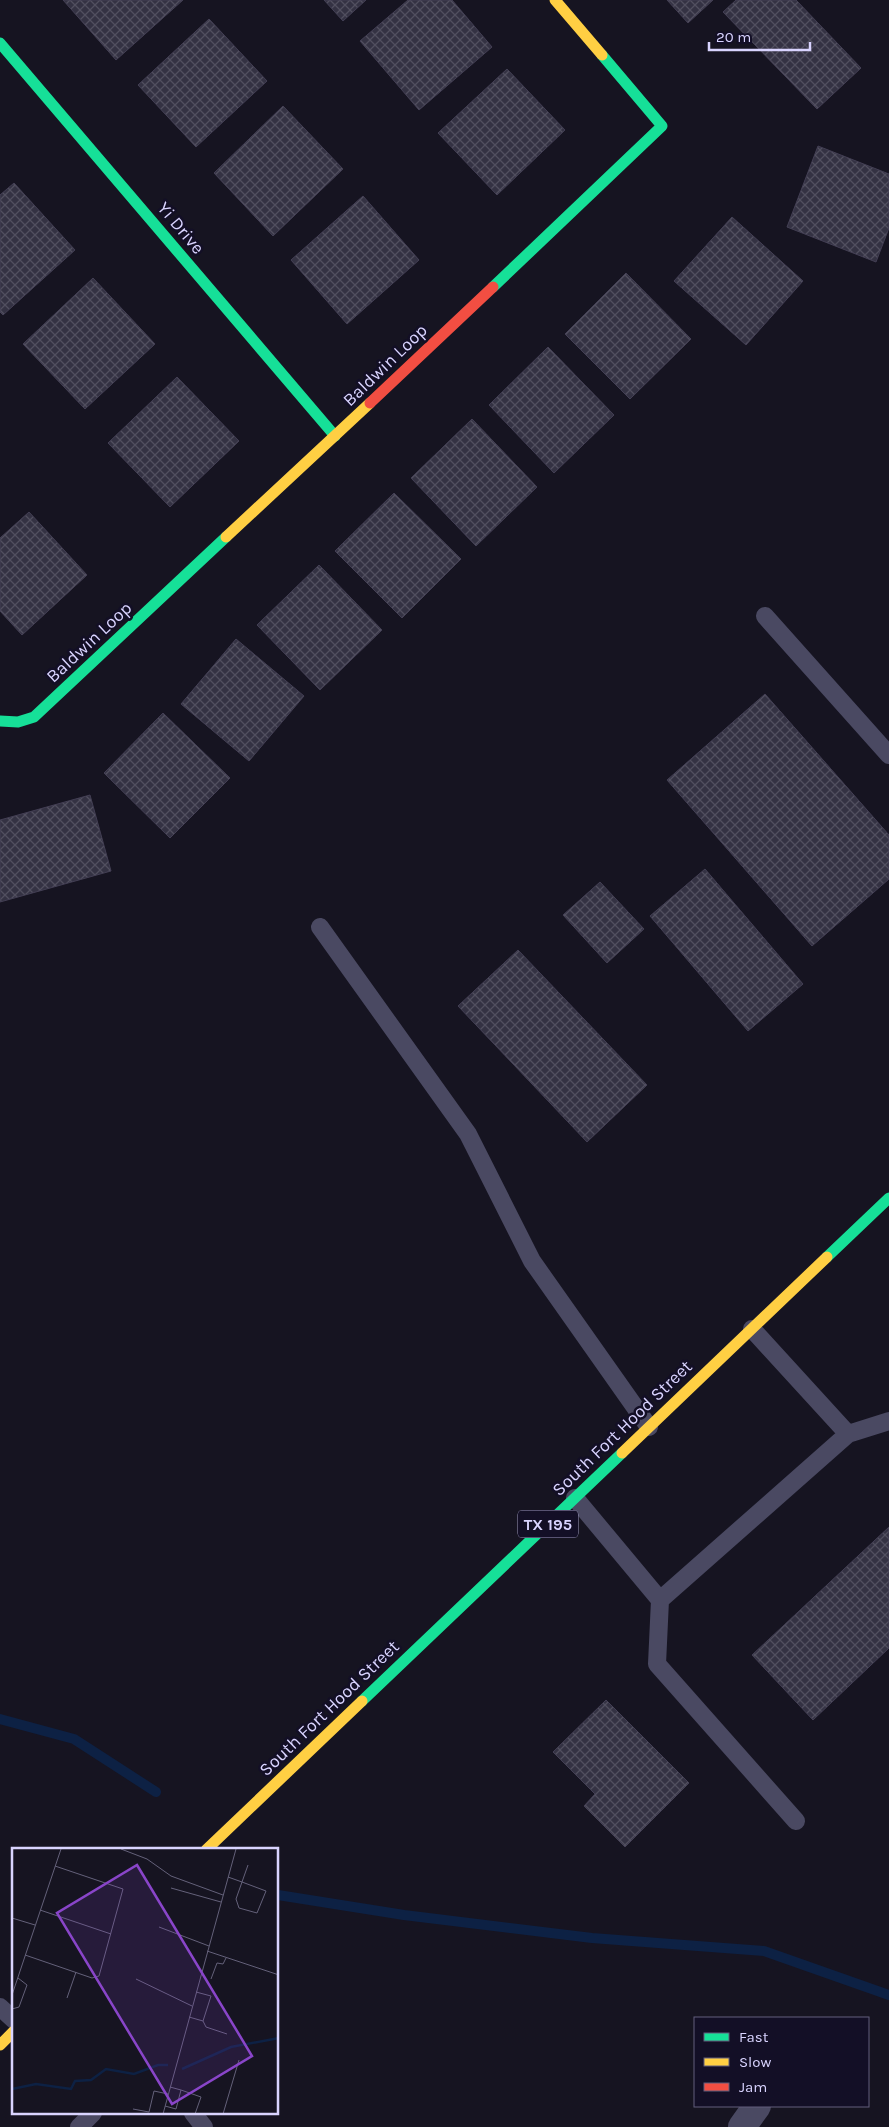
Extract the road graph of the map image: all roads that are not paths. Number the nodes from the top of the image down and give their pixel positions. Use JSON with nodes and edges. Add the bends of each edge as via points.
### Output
{"nodes":[{"id":1,"x":555,"y":0,"type":"edge"},
{"id":2,"x":0,"y":43,"type":"edge"},
{"id":3,"x":335,"y":436,"type":"junction"},
{"id":4,"x":764,"y":616,"type":"dead end"},
{"id":5,"x":0,"y":721,"type":"edge"},
{"id":6,"x":889,"y":755,"type":"edge"},
{"id":7,"x":320,"y":927,"type":"dead end"},
{"id":8,"x":889,"y":1198,"type":"edge"},
{"id":9,"x":752,"y":1329,"type":"junction"},
{"id":10,"x":889,"y":1421,"type":"edge"},
{"id":11,"x":649,"y":1427,"type":"junction"},
{"id":12,"x":848,"y":1434,"type":"junction"},
{"id":13,"x":575,"y":1498,"type":"junction"},
{"id":14,"x":660,"y":1600,"type":"junction"},
{"id":15,"x":796,"y":1821,"type":"dead end"},
{"id":16,"x":208,"y":1848,"type":"edge"},
{"id":17,"x":0,"y":2007,"type":"edge"},
{"id":18,"x":12,"y":2018,"type":"edge"},
{"id":19,"x":12,"y":2033,"type":"edge"},
{"id":20,"x":0,"y":2045,"type":"edge"},
{"id":21,"x":756,"y":2107,"type":"edge"},
{"id":22,"x":92,"y":2114,"type":"edge"},
{"id":23,"x":194,"y":2114,"type":"edge"},
{"id":24,"x":79,"y":2127,"type":"edge"},
{"id":25,"x":204,"y":2127,"type":"edge"},
{"id":26,"x":742,"y":2127,"type":"edge"}],
"edges":[{"from":1,"to":3,"type":"main road","name":"Baldwin Loop","via":[[662,126]]},
{"from":2,"to":3,"type":"main road","name":"Yi Drive"},
{"from":3,"to":5,"type":"main road","name":"Baldwin Loop","via":[[34,716],[18,722]]},
{"from":4,"to":6,"type":"lane"},
{"from":7,"to":11,"type":"lane","via":[[468,1134],[532,1261]]},
{"from":8,"to":9,"type":"main road","name":"South Fort Hood Street","number":"TX 195"},
{"from":9,"to":11,"type":"main road","name":"South Fort Hood Street","number":"TX 195"},
{"from":9,"to":12,"type":"lane"},
{"from":10,"to":12,"type":"lane"},
{"from":11,"to":13,"type":"main road","name":"South Fort Hood Street","number":"TX 195"},
{"from":12,"to":14,"type":"lane"},
{"from":13,"to":14,"type":"lane"},
{"from":13,"to":16,"type":"main road","name":"South Fort Hood Street","number":"TX 195"},
{"from":14,"to":15,"type":"lane","via":[[657,1664]]},
{"from":17,"to":18,"type":"lane"},
{"from":19,"to":20,"type":"main road"},
{"from":21,"to":26,"type":"street"},
{"from":22,"to":24,"type":"lane"},
{"from":23,"to":25,"type":"lane"}]}
